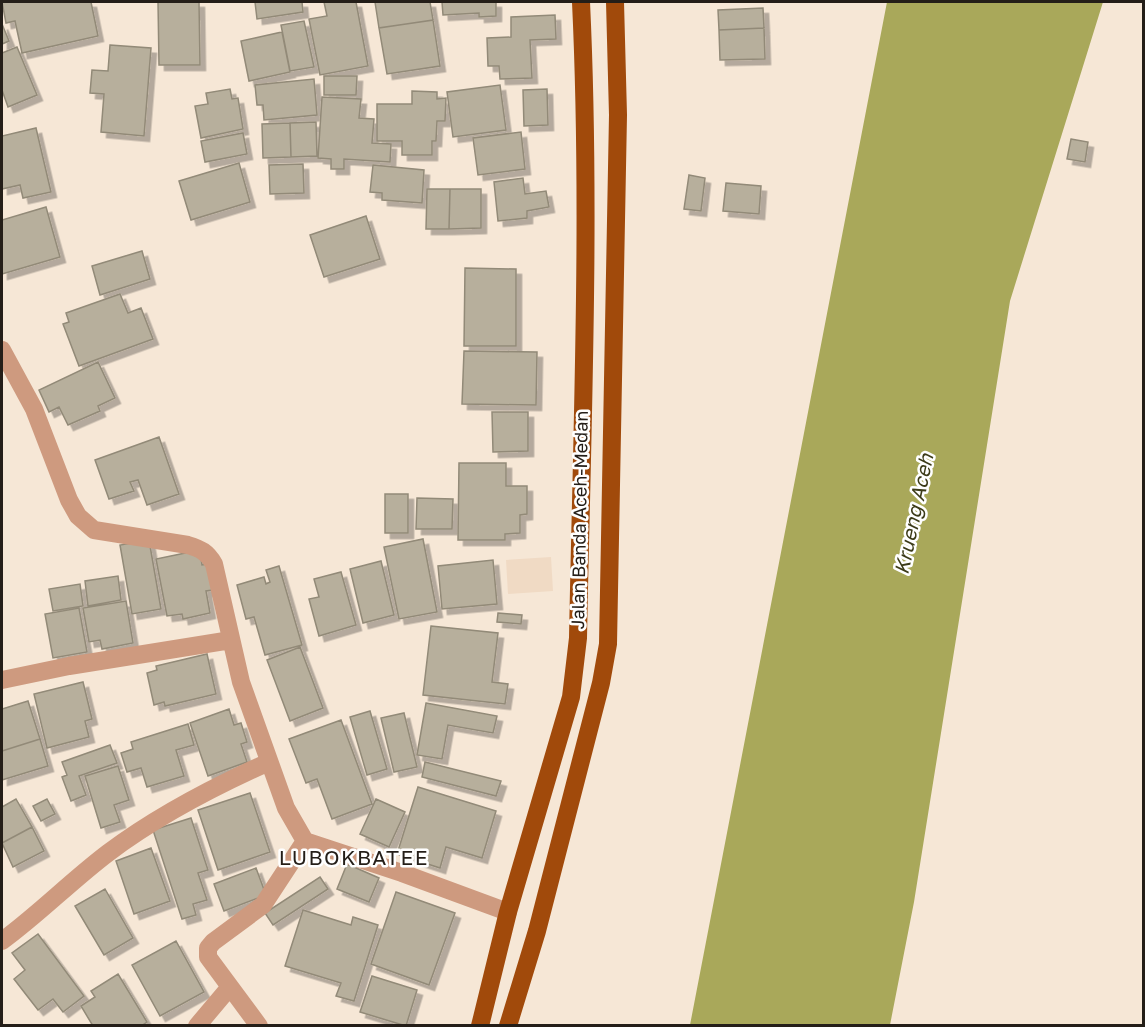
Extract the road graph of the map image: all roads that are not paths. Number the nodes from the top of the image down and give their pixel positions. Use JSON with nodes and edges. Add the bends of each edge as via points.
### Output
{"nodes":[{"id":1,"x":581,"y":2,"type":"edge"},
{"id":2,"x":615,"y":2,"type":"edge"},
{"id":3,"x":616,"y":244,"type":"junction"},
{"id":4,"x":585,"y":245,"type":"junction"},
{"id":5,"x":2,"y":350,"type":"edge"},
{"id":6,"x":231,"y":640,"type":"junction"},
{"id":7,"x":2,"y":680,"type":"edge"},
{"id":8,"x":269,"y":762,"type":"junction"},
{"id":9,"x":305,"y":842,"type":"junction"},
{"id":10,"x":508,"y":912,"type":"junction"},
{"id":11,"x":2,"y":941,"type":"edge"},
{"id":12,"x":229,"y":988,"type":"junction"},
{"id":13,"x":197,"y":1026,"type":"edge"},
{"id":14,"x":259,"y":1026,"type":"edge"},
{"id":15,"x":480,"y":1026,"type":"edge"},
{"id":16,"x":508,"y":1026,"type":"edge"}],
"edges":[{"from":1,"to":4,"type":"highway","name":"Jalan Banda Aceh-Medan"},
{"from":2,"to":3,"type":"highway","name":"Jalan Banda Aceh-Medan"},
{"from":3,"to":4,"type":"highway"},
{"from":3,"to":16,"type":"highway","name":"Jalan Banda Aceh-Medan","via":[[608,644],[537,932]]},
{"from":4,"to":10,"type":"highway","name":"Jalan Banda Aceh-Medan","via":[[575,669],[571,697]]},
{"from":5,"to":6,"type":"street","via":[[34,409],[78,516],[94,530],[188,545],[208,554],[214,564]]},
{"from":6,"to":7,"type":"street"},
{"from":6,"to":8,"type":"street"},
{"from":8,"to":9,"type":"street","via":[[286,808]]},
{"from":8,"to":11,"type":"street","via":[[170,812],[110,852]]},
{"from":9,"to":10,"type":"street"},
{"from":9,"to":12,"type":"street","via":[[263,905],[208,948],[207,957]]},
{"from":10,"to":15,"type":"highway","name":"Jalan Banda Aceh-Medan"},
{"from":12,"to":13,"type":"street"},
{"from":12,"to":14,"type":"street"}]}
